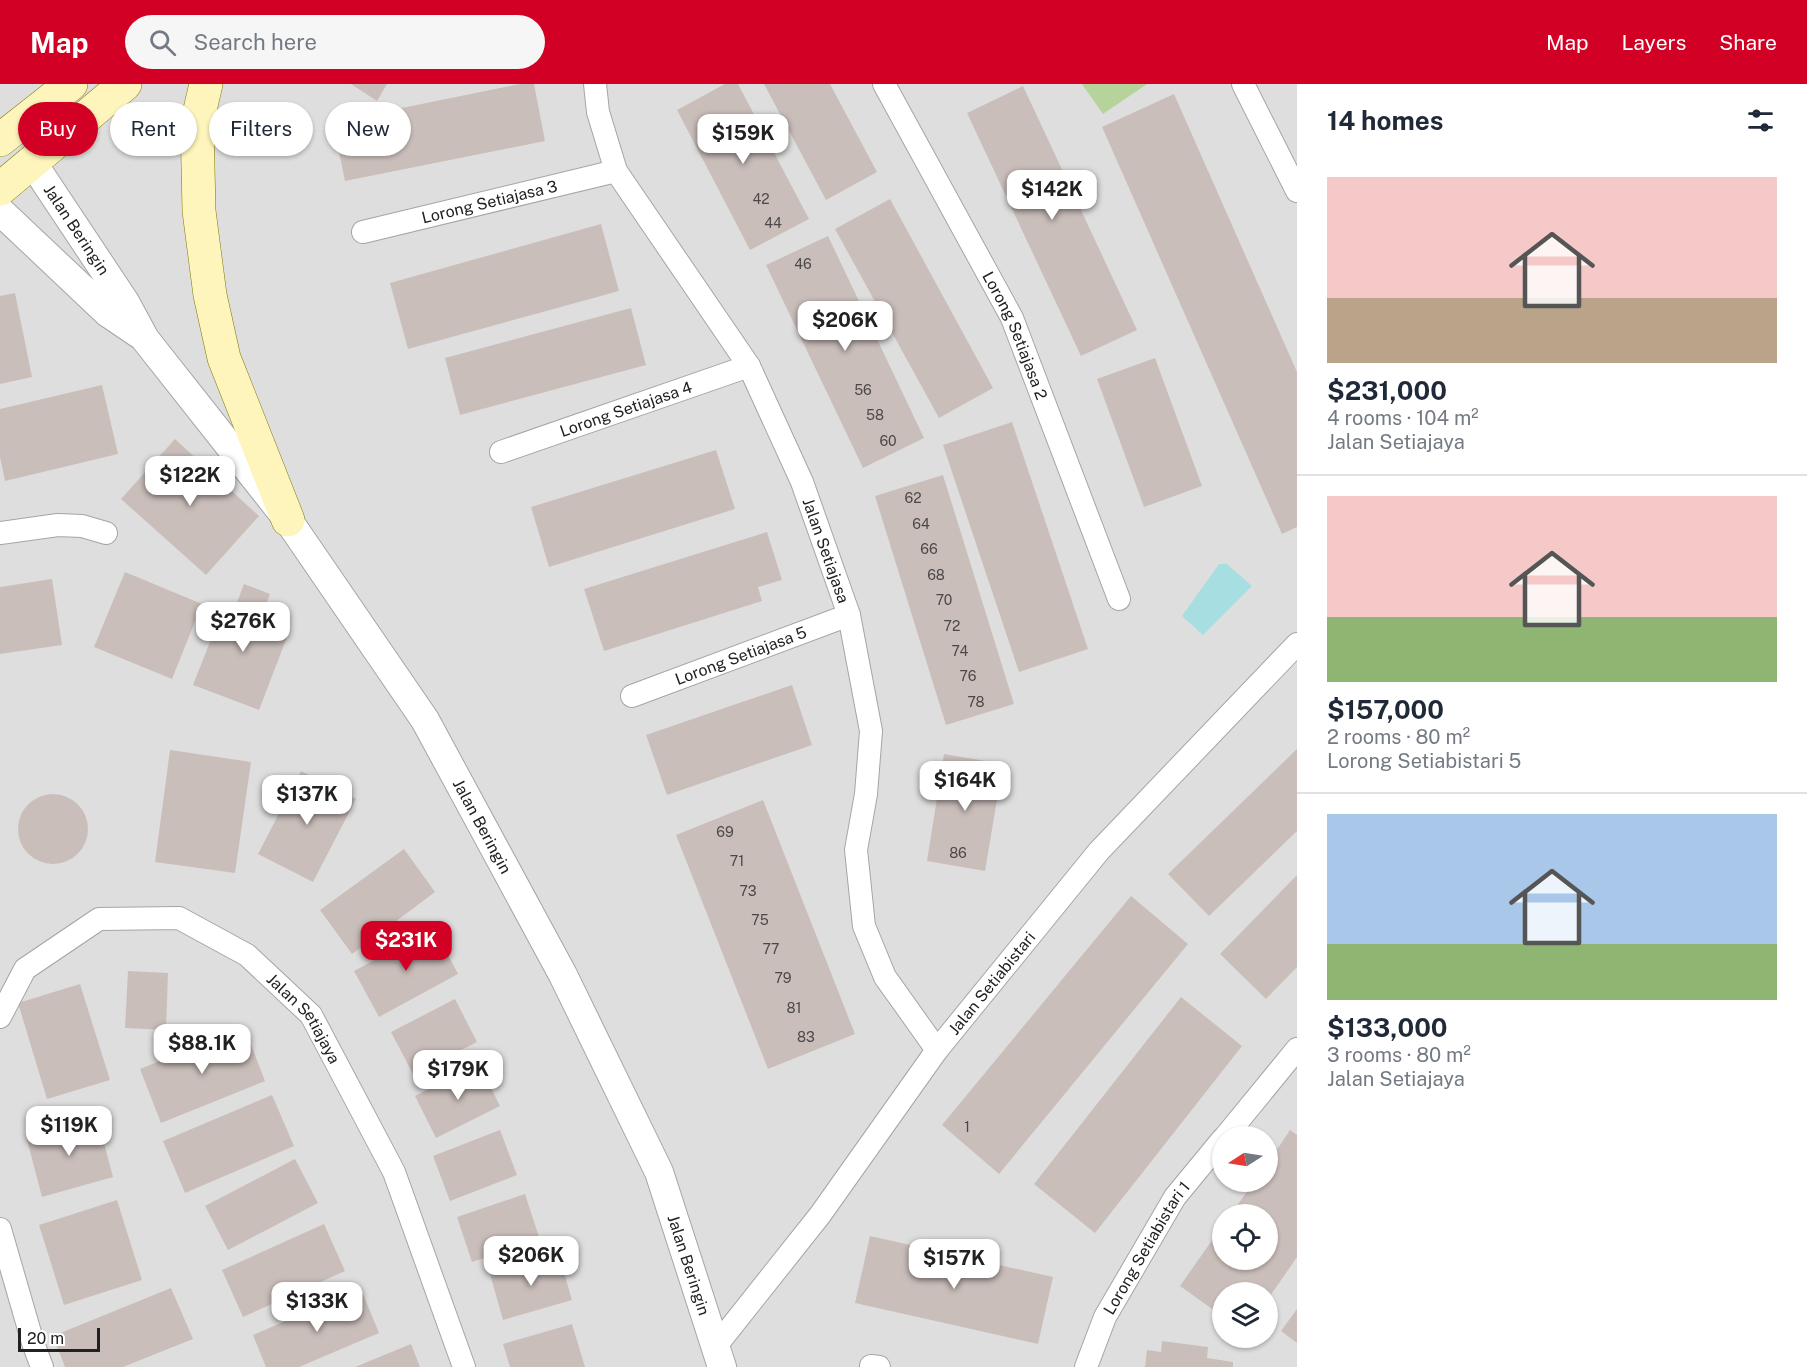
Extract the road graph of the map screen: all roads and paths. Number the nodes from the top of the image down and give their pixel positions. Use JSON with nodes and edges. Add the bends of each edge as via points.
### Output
{"nodes":[{"id":1,"x":71,"y":84,"type":"edge"},
{"id":2,"x":125,"y":84,"type":"edge"},
{"id":3,"x":206,"y":84,"type":"edge"},
{"id":4,"x":595,"y":84,"type":"edge"},
{"id":5,"x":884,"y":84,"type":"edge"},
{"id":6,"x":1243,"y":84,"type":"edge"},
{"id":7,"x":3,"y":132,"type":"edge"},
{"id":8,"x":32,"y":162,"type":"junction"},
{"id":9,"x":616,"y":171,"type":"junction"},
{"id":10,"x":0,"y":189,"type":"edge"},
{"id":11,"x":1297,"y":191,"type":"edge"},
{"id":12,"x":0,"y":211,"type":"edge"},
{"id":13,"x":11,"y":227,"type":"edge"},
{"id":14,"x":363,"y":232,"type":"dead end"},
{"id":15,"x":145,"y":339,"type":"junction"},
{"id":16,"x":749,"y":366,"type":"junction"},
{"id":17,"x":501,"y":452,"type":"dead end"},
{"id":18,"x":288,"y":520,"type":"junction"},
{"id":19,"x":0,"y":533,"type":"edge"},
{"id":20,"x":106,"y":533,"type":"dead end"},
{"id":21,"x":1119,"y":599,"type":"dead end"},
{"id":22,"x":849,"y":615,"type":"junction"},
{"id":23,"x":1297,"y":644,"type":"edge"},
{"id":24,"x":632,"y":696,"type":"dead end"},
{"id":25,"x":0,"y":1017,"type":"edge"},
{"id":26,"x":1297,"y":1049,"type":"edge"},
{"id":27,"x":937,"y":1050,"type":"junction"},
{"id":28,"x":1234,"y":1126,"type":"edge"},
{"id":29,"x":1212,"y":1152,"type":"edge"},
{"id":30,"x":0,"y":1229,"type":"edge"},
{"id":31,"x":719,"y":1356,"type":"edge"},
{"id":32,"x":42,"y":1367,"type":"edge"},
{"id":33,"x":464,"y":1367,"type":"edge"},
{"id":34,"x":1086,"y":1367,"type":"edge"}],
"edges":[{"from":1,"to":7,"type":"main road"},
{"from":2,"to":8,"type":"main road"},
{"from":3,"to":18,"type":"main road","via":[[197,123],[199,210],[210,295],[224,358]]},
{"from":4,"to":9,"type":"street","name":"Jalan Setiajasa","via":[[598,112]]},
{"from":5,"to":21,"type":"street","name":"Lorong Setiajasa 2","via":[[1012,318]]},
{"from":6,"to":11,"type":"street"},
{"from":7,"to":8,"type":"main road","name":"Jalan Beringin"},
{"from":8,"to":10,"type":"main road"},
{"from":8,"to":15,"type":"street","name":"Jalan Beringin","via":[[125,302]]},
{"from":9,"to":14,"type":"street","name":"Lorong Setiajasa 3"},
{"from":9,"to":16,"type":"street","name":"Jalan Setiajasa"},
{"from":12,"to":13,"type":"street","name":"Jalan Beringin"},
{"from":13,"to":15,"type":"street","name":"Jalan Beringin","via":[[108,313]]},
{"from":15,"to":18,"type":"street","name":"Jalan Beringin"},
{"from":16,"to":17,"type":"street","name":"Lorong Setiajasa 4"},
{"from":16,"to":22,"type":"street","name":"Jalan Setiajasa","via":[[802,482]]},
{"from":18,"to":31,"type":"street","name":"Jalan Beringin","via":[[425,720],[563,975],[659,1172]]},
{"from":19,"to":20,"type":"street","via":[[58,525]]},
{"from":22,"to":24,"type":"street","name":"Lorong Setiajasa 5"},
{"from":22,"to":27,"type":"street","name":"Jalan Setiajasa","via":[[871,731],[856,850],[864,926],[885,977]]},
{"from":23,"to":27,"type":"street","name":"Jalan Setiabistari","via":[[1099,851]]},
{"from":25,"to":33,"type":"street","name":"Jalan Setiajaya","via":[[25,969],[99,919],[179,918],[246,955],[311,1015],[394,1172]]},
{"from":26,"to":28,"type":"street","name":"Lorong Setiabistari 1"},
{"from":27,"to":31,"type":"street","name":"Jalan Setiabistari"},
{"from":29,"to":34,"type":"street","name":"Lorong Setiabistari 1","via":[[1175,1197],[1106,1317]]},
{"from":30,"to":32,"type":"street"}]}
